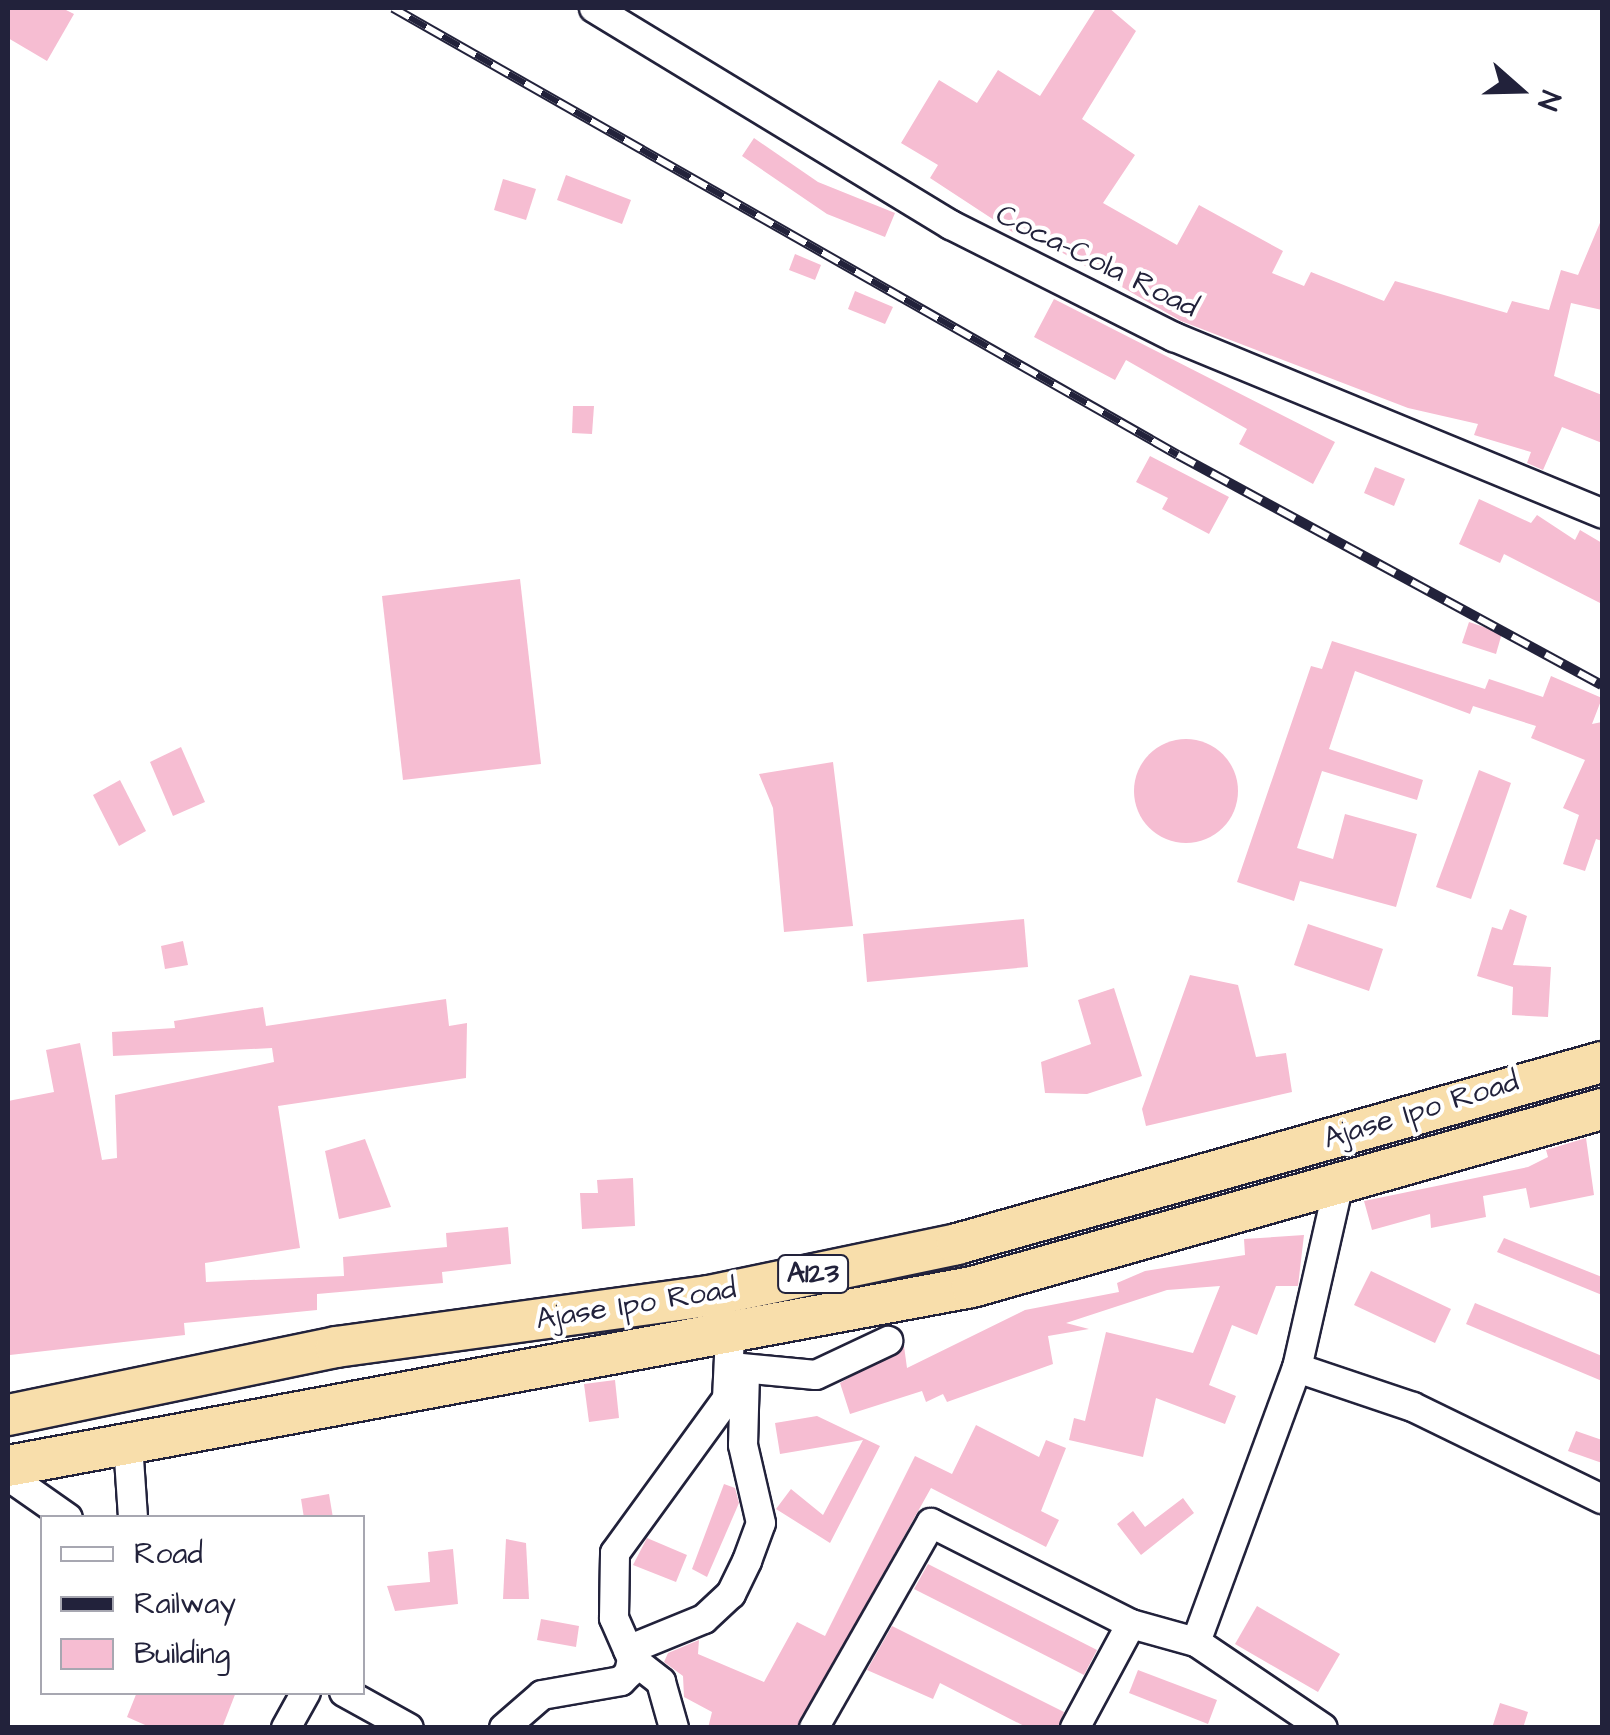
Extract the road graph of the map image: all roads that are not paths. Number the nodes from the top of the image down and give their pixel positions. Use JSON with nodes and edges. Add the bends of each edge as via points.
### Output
{"nodes":[{"id":1,"x":594,"y":8,"type":"edge"},
{"id":2,"x":1602,"y":513,"type":"edge"},
{"id":3,"x":1602,"y":1062,"type":"edge"},
{"id":4,"x":1602,"y":1109,"type":"edge"},
{"id":5,"x":1339,"y":1183,"type":"junction"},
{"id":6,"x":991,"y":1235,"type":"junction"},
{"id":7,"x":1003,"y":1279,"type":"junction"},
{"id":8,"x":888,"y":1341,"type":"dead end"},
{"id":9,"x":736,"y":1357,"type":"junction"},
{"id":10,"x":1297,"y":1368,"type":"junction"},
{"id":11,"x":8,"y":1415,"type":"edge"},
{"id":12,"x":128,"y":1444,"type":"junction"},
{"id":13,"x":8,"y":1466,"type":"edge"},
{"id":14,"x":8,"y":1476,"type":"edge"},
{"id":15,"x":1602,"y":1499,"type":"edge"},
{"id":16,"x":64,"y":1515,"type":"edge"},
{"id":17,"x":134,"y":1515,"type":"edge"},
{"id":18,"x":1131,"y":1624,"type":"junction"},
{"id":19,"x":1196,"y":1642,"type":"junction"},
{"id":20,"x":630,"y":1654,"type":"junction"},
{"id":21,"x":304,"y":1695,"type":"edge"},
{"id":22,"x":349,"y":1695,"type":"edge"},
{"id":23,"x":286,"y":1728,"type":"edge"},
{"id":24,"x":409,"y":1728,"type":"edge"},
{"id":25,"x":504,"y":1728,"type":"edge"},
{"id":26,"x":674,"y":1728,"type":"edge"},
{"id":27,"x":814,"y":1728,"type":"edge"},
{"id":28,"x":1074,"y":1728,"type":"edge"},
{"id":29,"x":1323,"y":1728,"type":"edge"}],
"edges":[{"from":1,"to":2,"type":"street","name":"Coca-Cola Road","via":[[951,225],[1174,337]]},
{"from":3,"to":6,"type":"highway","name":"Ajase Ipo Road","number":"A123"},
{"from":4,"to":5,"type":"highway","name":"Ajase Ipo Road","number":"A123"},
{"from":5,"to":7,"type":"highway","name":"Ajase Ipo Road","number":"A123"},
{"from":5,"to":10,"type":"street"},
{"from":6,"to":7,"type":"highway"},
{"from":6,"to":11,"type":"highway","name":"Ajase Ipo Road","number":"A123","via":[[709,1296],[336,1347]]},
{"from":7,"to":9,"type":"highway","name":"Ajase Ipo Road","number":"A123"},
{"from":8,"to":9,"type":"street","via":[[816,1375]]},
{"from":9,"to":12,"type":"highway","name":"Ajase Ipo Road","number":"A123"},
{"from":9,"to":20,"type":"street","via":[[715,1419],[627,1526],[615,1552],[614,1618]]},
{"from":9,"to":20,"type":"street","via":[[743,1445],[760,1523],[748,1561],[731,1594],[704,1620]]},
{"from":10,"to":15,"type":"street","via":[[1413,1408]]},
{"from":10,"to":19,"type":"street"},
{"from":12,"to":13,"type":"highway","name":"Ajase Ipo Road","number":"A123"},
{"from":12,"to":17,"type":"street"},
{"from":14,"to":16,"type":"street"},
{"from":18,"to":19,"type":"street"},
{"from":18,"to":27,"type":"street","via":[[931,1523]]},
{"from":18,"to":28,"type":"street"},
{"from":19,"to":29,"type":"street"},
{"from":20,"to":25,"type":"street","via":[[621,1681],[542,1695]]},
{"from":20,"to":26,"type":"street","via":[[661,1682]]},
{"from":21,"to":23,"type":"street"},
{"from":22,"to":24,"type":"street"}]}
